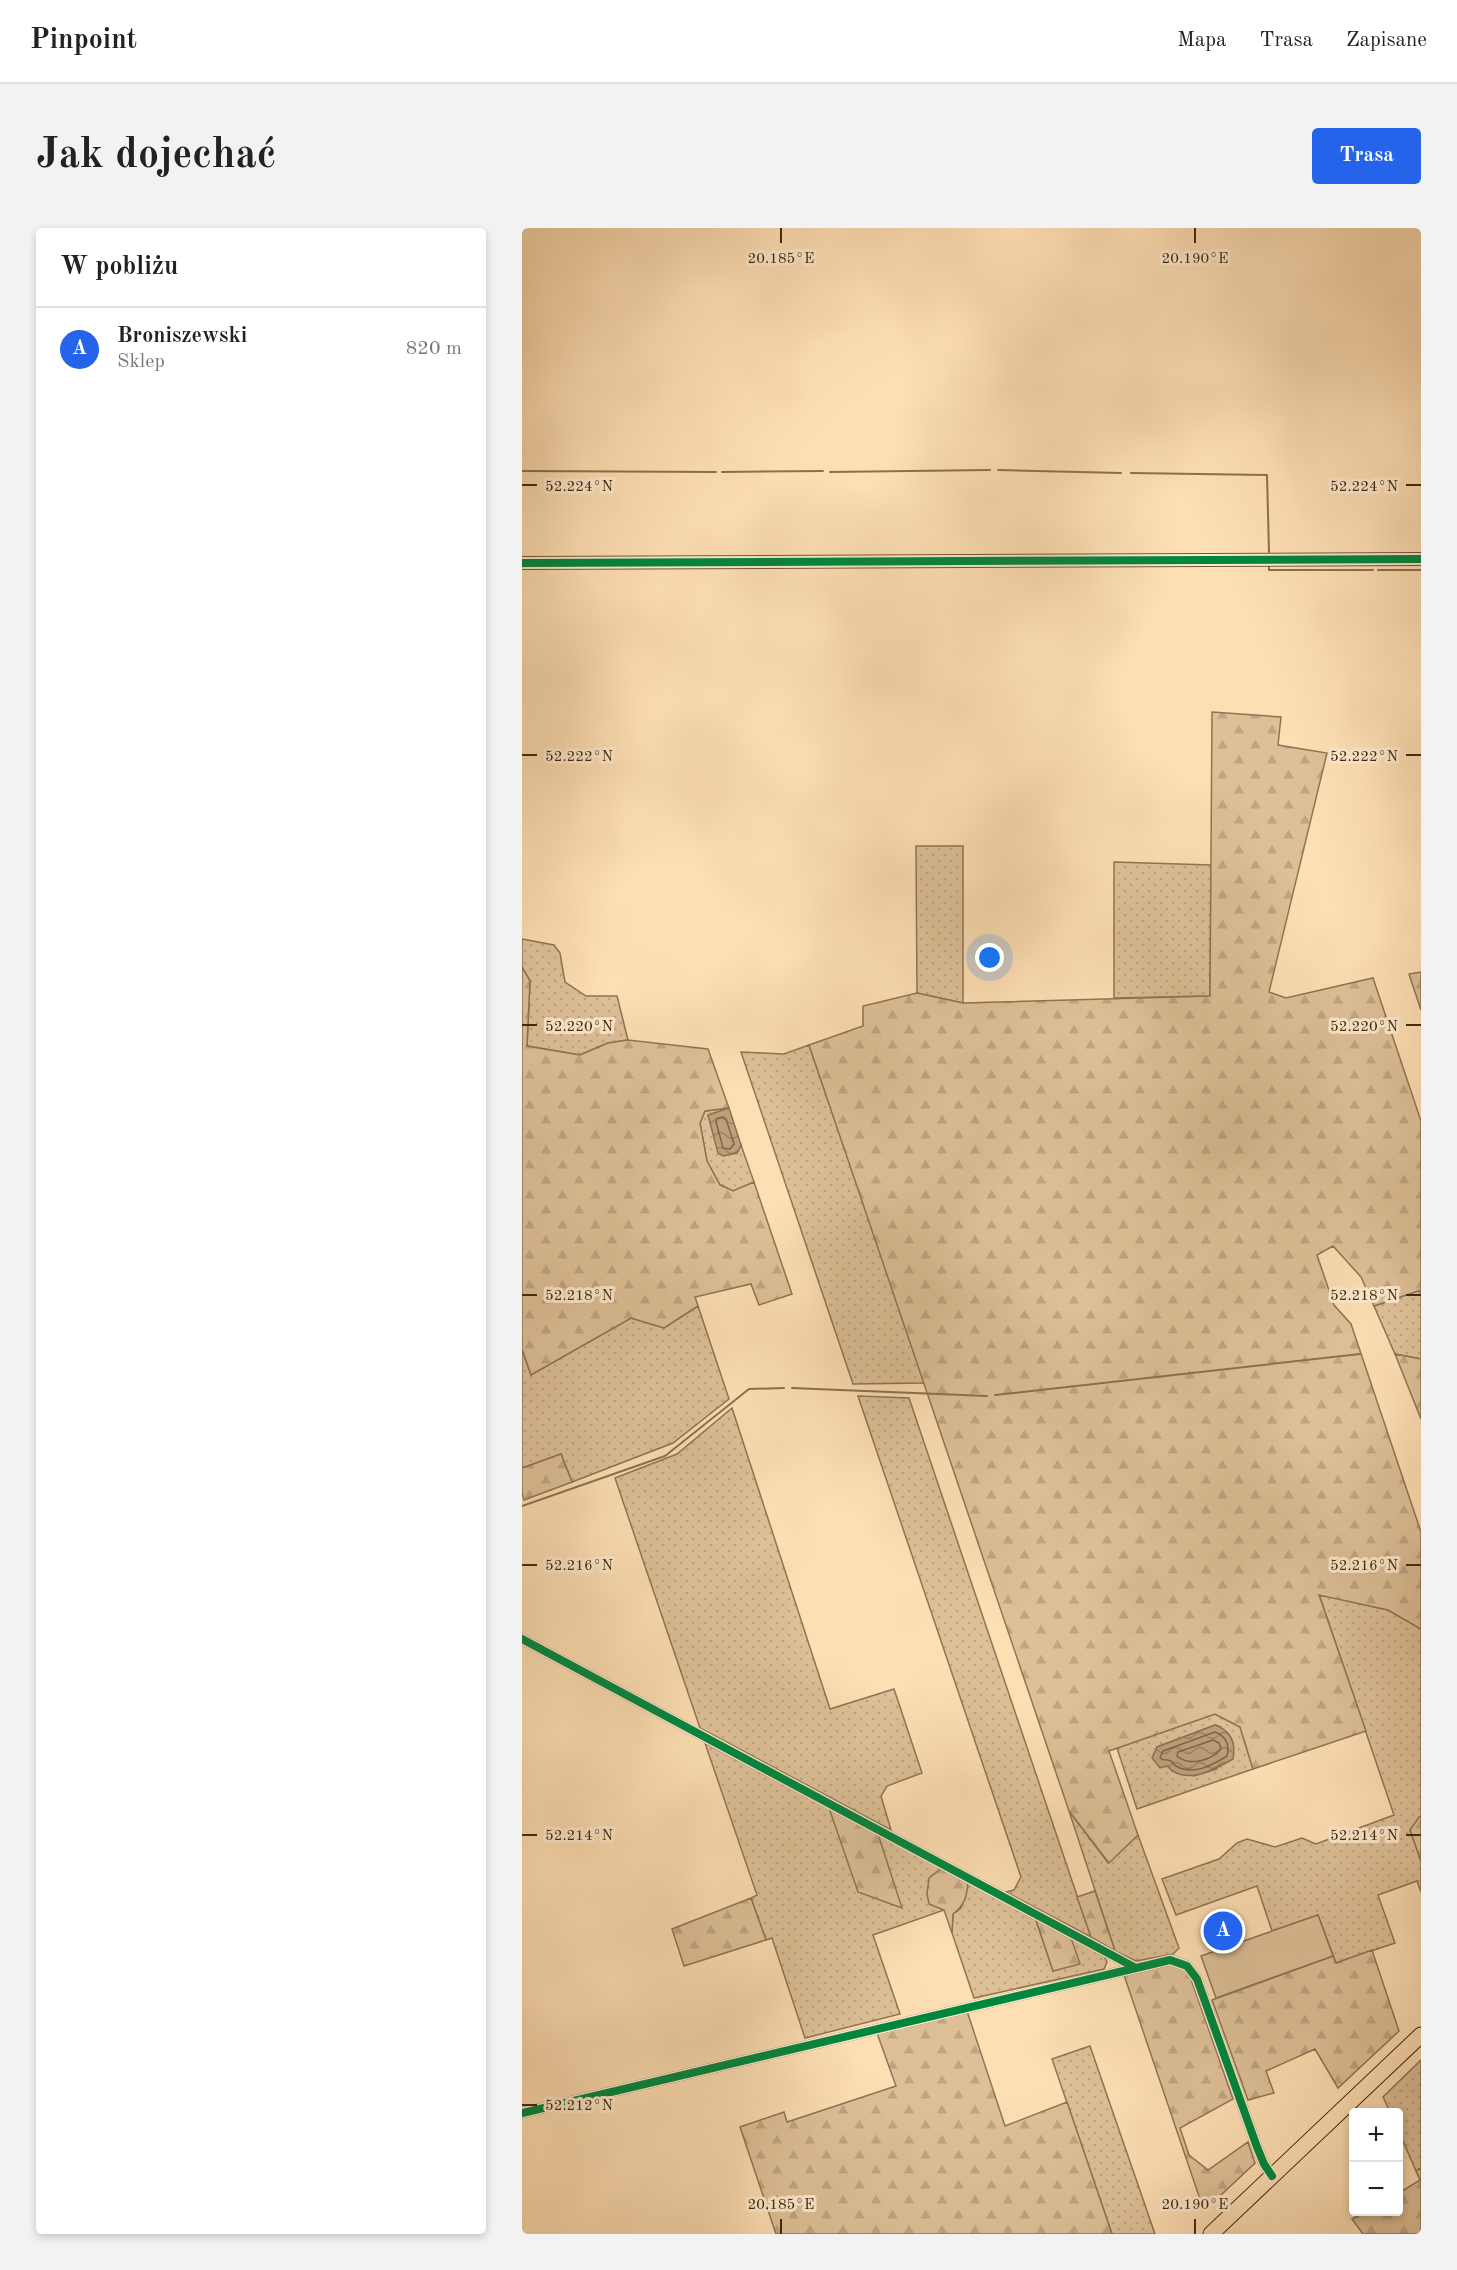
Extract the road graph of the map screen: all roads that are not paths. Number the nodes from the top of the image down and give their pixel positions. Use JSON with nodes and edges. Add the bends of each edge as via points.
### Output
{"nodes":[{"id":1,"x":1421,"y":559,"type":"edge"},
{"id":2,"x":522,"y":563,"type":"edge"},
{"id":3,"x":522,"y":1639,"type":"edge"},
{"id":4,"x":1134,"y":1967,"type":"junction"},
{"id":5,"x":1421,"y":2035,"type":"edge"},
{"id":6,"x":522,"y":2113,"type":"edge"},
{"id":7,"x":1272,"y":2176,"type":"junction"},
{"id":8,"x":1212,"y":2234,"type":"edge"}],
"edges":[{"from":1,"to":2,"type":"street"},
{"from":3,"to":4,"type":"street"},
{"from":4,"to":6,"type":"street"},
{"from":4,"to":7,"type":"street","via":[[1170,1960],[1182,1962],[1194,1973],[1257,2147]]},
{"from":5,"to":7,"type":"main road"},
{"from":7,"to":8,"type":"main road"}]}
